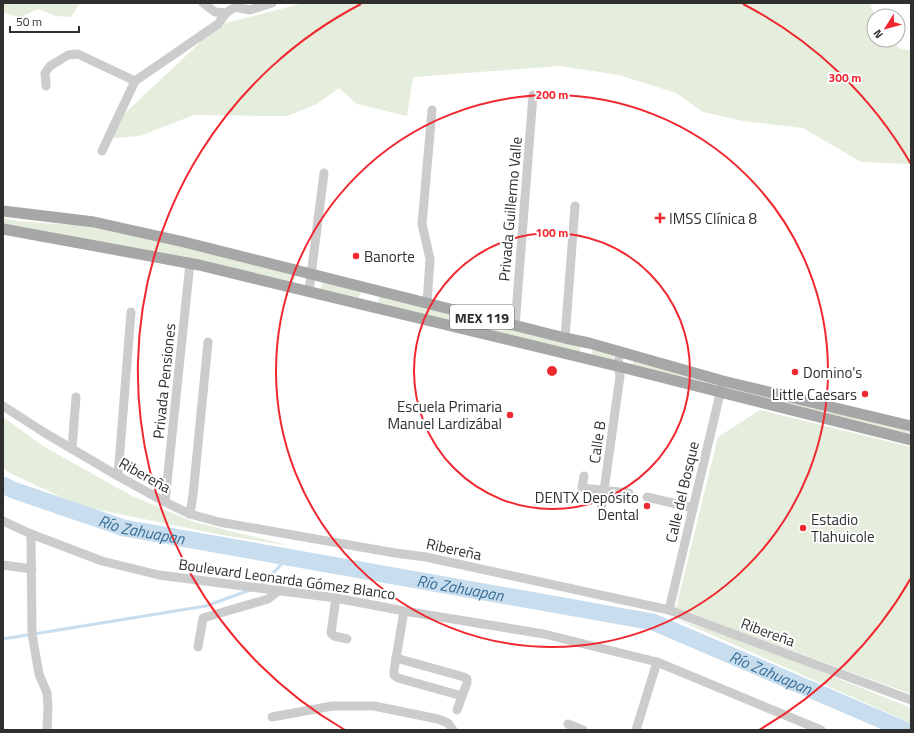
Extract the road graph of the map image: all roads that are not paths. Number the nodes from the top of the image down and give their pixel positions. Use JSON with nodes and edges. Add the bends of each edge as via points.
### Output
{"nodes":[{"id":1,"x":203,"y":3,"type":"edge"},
{"id":2,"x":272,"y":3,"type":"edge"},
{"id":3,"x":237,"y":5,"type":"edge"},
{"id":4,"x":226,"y":13,"type":"junction"},
{"id":5,"x":134,"y":81,"type":"junction"},
{"id":6,"x":46,"y":86,"type":"dead end"},
{"id":7,"x":533,"y":95,"type":"dead end"},
{"id":8,"x":432,"y":110,"type":"dead end"},
{"id":9,"x":102,"y":151,"type":"dead end"},
{"id":10,"x":324,"y":173,"type":"dead end"},
{"id":11,"x":575,"y":206,"type":"dead end"},
{"id":12,"x":3,"y":211,"type":"edge"},
{"id":13,"x":3,"y":229,"type":"edge"},
{"id":14,"x":190,"y":264,"type":"junction"},
{"id":15,"x":311,"y":274,"type":"junction"},
{"id":16,"x":309,"y":291,"type":"junction"},
{"id":17,"x":427,"y":303,"type":"junction"},
{"id":18,"x":131,"y":312,"type":"dead end"},
{"id":19,"x":515,"y":326,"type":"junction"},
{"id":20,"x":565,"y":338,"type":"junction"},
{"id":21,"x":208,"y":342,"type":"dead end"},
{"id":22,"x":624,"y":353,"type":"junction"},
{"id":23,"x":621,"y":370,"type":"junction"},
{"id":24,"x":722,"y":386,"type":"junction"},
{"id":25,"x":76,"y":397,"type":"dead end"},
{"id":26,"x":3,"y":406,"type":"edge"},
{"id":27,"x":911,"y":426,"type":"edge"},
{"id":28,"x":911,"y":440,"type":"edge"},
{"id":29,"x":72,"y":449,"type":"junction"},
{"id":30,"x":118,"y":476,"type":"junction"},
{"id":31,"x":584,"y":476,"type":"dead end"},
{"id":32,"x":605,"y":490,"type":"junction"},
{"id":33,"x":629,"y":493,"type":"dead end"},
{"id":34,"x":647,"y":497,"type":"dead end"},
{"id":35,"x":165,"y":502,"type":"junction"},
{"id":36,"x":693,"y":508,"type":"junction"},
{"id":37,"x":601,"y":512,"type":"dead end"},
{"id":38,"x":190,"y":514,"type":"junction"},
{"id":39,"x":3,"y":521,"type":"edge"},
{"id":40,"x":31,"y":534,"type":"junction"},
{"id":41,"x":3,"y":565,"type":"edge"},
{"id":42,"x":32,"y":569,"type":"junction"},
{"id":43,"x":280,"y":590,"type":"junction"},
{"id":44,"x":336,"y":598,"type":"junction"},
{"id":45,"x":669,"y":610,"type":"junction"},
{"id":46,"x":404,"y":611,"type":"junction"},
{"id":47,"x":347,"y":639,"type":"dead end"},
{"id":48,"x":198,"y":647,"type":"dead end"},
{"id":49,"x":396,"y":658,"type":"junction"},
{"id":50,"x":657,"y":662,"type":"junction"},
{"id":51,"x":462,"y":696,"type":"junction"},
{"id":52,"x":911,"y":700,"type":"edge"},
{"id":53,"x":457,"y":710,"type":"dead end"},
{"id":54,"x":272,"y":717,"type":"dead end"},
{"id":55,"x":568,"y":724,"type":"dead end"},
{"id":56,"x":47,"y":730,"type":"edge"},
{"id":57,"x":453,"y":730,"type":"edge"},
{"id":58,"x":584,"y":730,"type":"edge"},
{"id":59,"x":636,"y":730,"type":"edge"},
{"id":60,"x":821,"y":730,"type":"edge"}],
"edges":[{"from":1,"to":4,"type":"street","via":[[215,12]]},
{"from":2,"to":3,"type":"street","via":[[250,10]]},
{"from":3,"to":4,"type":"street"},
{"from":4,"to":5,"type":"street","via":[[218,24]]},
{"from":5,"to":6,"type":"street","via":[[78,54],[68,55],[50,66],[45,73]]},
{"from":5,"to":9,"type":"street"},
{"from":7,"to":19,"type":"street","name":"Privada Guillermo Valle"},
{"from":8,"to":17,"type":"street","via":[[422,224],[430,259]]},
{"from":10,"to":15,"type":"street"},
{"from":11,"to":20,"type":"street"},
{"from":12,"to":15,"type":"main road","number":"MEX 119","via":[[94,222]]},
{"from":13,"to":14,"type":"main road","number":"MEX 119"},
{"from":14,"to":16,"type":"main road","number":"MEX 119"},
{"from":14,"to":35,"type":"street","name":"Privada Pensiones"},
{"from":15,"to":16,"type":"street"},
{"from":15,"to":17,"type":"main road","number":"MEX 119"},
{"from":16,"to":23,"type":"main road","number":"MEX 119"},
{"from":17,"to":19,"type":"main road","number":"MEX 119"},
{"from":18,"to":30,"type":"street"},
{"from":19,"to":20,"type":"main road","number":"MEX 119"},
{"from":20,"to":22,"type":"main road","number":"MEX 119"},
{"from":21,"to":38,"type":"street","via":[[194,495]]},
{"from":22,"to":23,"type":"street","name":"Calle B","via":[[628,366]]},
{"from":22,"to":24,"type":"main road","number":"MEX 119"},
{"from":23,"to":24,"type":"main road","number":"MEX 119"},
{"from":23,"to":32,"type":"street","name":"Calle B"},
{"from":24,"to":27,"type":"main road","number":"MEX 119"},
{"from":24,"to":28,"type":"main road","number":"MEX 119"},
{"from":24,"to":36,"type":"street","name":"Calle del Bosque"},
{"from":25,"to":29,"type":"street"},
{"from":26,"to":29,"type":"street","name":"Ribereña"},
{"from":29,"to":30,"type":"street","name":"Ribereña"},
{"from":30,"to":35,"type":"street","name":"Ribereña"},
{"from":31,"to":32,"type":"street","via":[[582,488]]},
{"from":32,"to":33,"type":"street"},
{"from":32,"to":37,"type":"street","name":"Calle B"},
{"from":34,"to":36,"type":"street"},
{"from":35,"to":38,"type":"street","name":"Ribereña"},
{"from":36,"to":45,"type":"street","name":"Calle del Bosque"},
{"from":38,"to":45,"type":"street","name":"Ribereña","via":[[219,522],[426,557]]},
{"from":39,"to":40,"type":"street","name":"Boulevard Leonarda Gómez Blanco"},
{"from":40,"to":42,"type":"street"},
{"from":40,"to":43,"type":"street","name":"Boulevard Leonarda Gómez Blanco","via":[[102,561],[159,575]]},
{"from":41,"to":42,"type":"street"},
{"from":42,"to":56,"type":"street","via":[[32,634],[39,674],[47,693]]},
{"from":43,"to":44,"type":"street","name":"Boulevard Leonarda Gómez Blanco"},
{"from":43,"to":48,"type":"street","via":[[268,599],[203,618]]},
{"from":44,"to":46,"type":"street","name":"Boulevard Leonarda Gómez Blanco"},
{"from":44,"to":47,"type":"street","via":[[331,633]]},
{"from":45,"to":52,"type":"street","name":"Ribereña"},
{"from":46,"to":49,"type":"street"},
{"from":46,"to":50,"type":"street","name":"Boulevard Leonarda Gómez Blanco","via":[[544,634]]},
{"from":49,"to":51,"type":"street","via":[[394,675],[398,678]]},
{"from":49,"to":51,"type":"street","via":[[464,677],[466,683]]},
{"from":50,"to":59,"type":"street"},
{"from":50,"to":60,"type":"street","name":"Boulevard Leonarda Gómez Blanco"},
{"from":51,"to":53,"type":"street"},
{"from":54,"to":57,"type":"street","via":[[332,706],[374,706],[438,719]]},
{"from":55,"to":58,"type":"street"}]}
